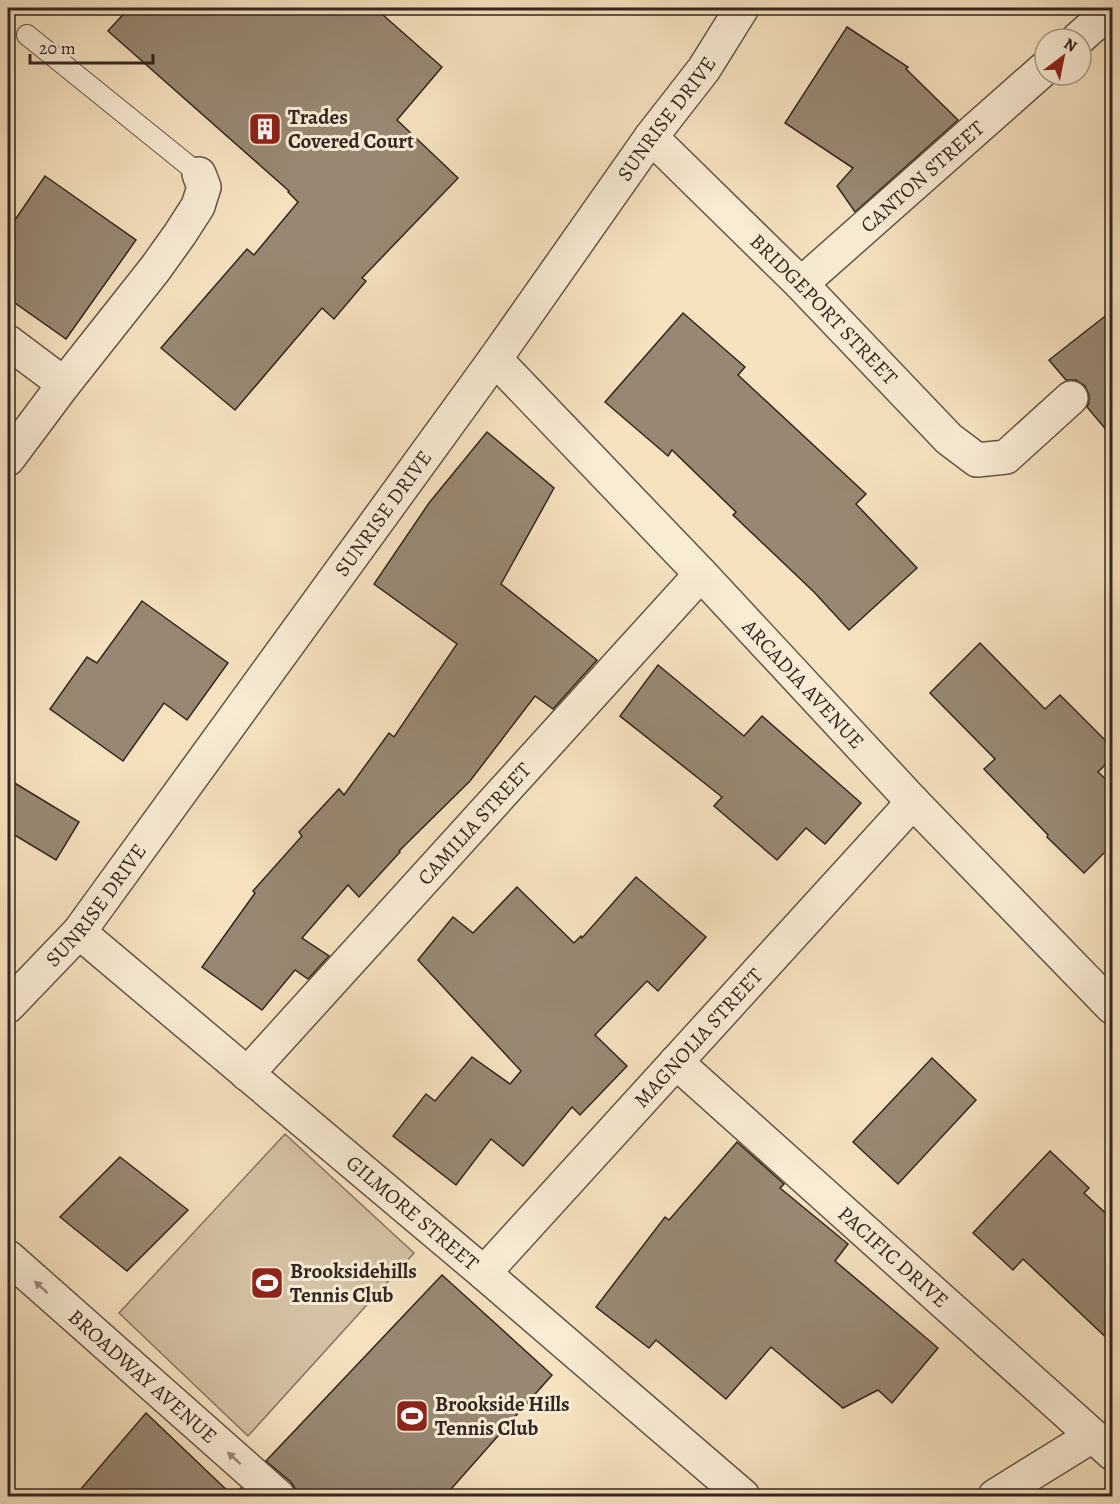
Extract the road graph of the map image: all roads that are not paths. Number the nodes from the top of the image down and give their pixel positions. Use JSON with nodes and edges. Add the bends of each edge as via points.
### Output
{"nodes":[{"id":1,"x":742,"y":8,"type":"edge"},
{"id":2,"x":1113,"y":9,"type":"edge"},
{"id":3,"x":1092,"y":27,"type":"edge"},
{"id":4,"x":27,"y":35,"type":"dead end"},
{"id":5,"x":1033,"y":79,"type":"edge"},
{"id":6,"x":651,"y":137,"type":"junction"},
{"id":7,"x":199,"y":174,"type":"joint"},
{"id":8,"x":801,"y":284,"type":"junction"},
{"id":9,"x":8,"y":342,"type":"edge"},
{"id":10,"x":495,"y":359,"type":"junction"},
{"id":11,"x":64,"y":384,"type":"junction"},
{"id":12,"x":1071,"y":398,"type":"dead end"},
{"id":13,"x":8,"y":459,"type":"edge"},
{"id":14,"x":701,"y":574,"type":"junction"},
{"id":15,"x":913,"y":802,"type":"junction"},
{"id":16,"x":79,"y":932,"type":"junction"},
{"id":17,"x":8,"y":1006,"type":"edge"},
{"id":18,"x":1113,"y":1007,"type":"edge"},
{"id":19,"x":676,"y":1062,"type":"junction"},
{"id":20,"x":247,"y":1074,"type":"junction"},
{"id":21,"x":8,"y":1257,"type":"edge"},
{"id":22,"x":484,"y":1273,"type":"junction"},
{"id":23,"x":1102,"y":1444,"type":"edge"},
{"id":24,"x":278,"y":1497,"type":"edge"},
{"id":25,"x":743,"y":1497,"type":"edge"},
{"id":26,"x":995,"y":1497,"type":"edge"}],
"edges":[{"from":1,"to":6,"type":"street","name":"SUNRISE DRIVE","via":[[704,69]]},
{"from":2,"to":3,"type":"street"},
{"from":4,"to":7,"type":"lane"},
{"from":5,"to":8,"type":"street","name":"CANTON STREET"},
{"from":6,"to":8,"type":"street","name":"BRIDGEPORT STREET"},
{"from":6,"to":10,"type":"street","name":"SUNRISE DRIVE"},
{"from":7,"to":11,"type":"street","via":[[204,187],[198,206],[155,269]]},
{"from":8,"to":12,"type":"street","name":"BRIDGEPORT STREET","via":[[950,440],[977,460],[1006,457]]},
{"from":9,"to":11,"type":"street"},
{"from":10,"to":14,"type":"street","name":"ARCADIA AVENUE"},
{"from":10,"to":16,"type":"street","name":"SUNRISE DRIVE"},
{"from":11,"to":13,"type":"street"},
{"from":14,"to":15,"type":"street","name":"ARCADIA AVENUE"},
{"from":14,"to":20,"type":"street","name":"CAMILIA STREET"},
{"from":15,"to":18,"type":"street","name":"ARCADIA AVENUE"},
{"from":15,"to":19,"type":"street","name":"MAGNOLIA STREET"},
{"from":16,"to":17,"type":"street","name":"SUNRISE DRIVE"},
{"from":16,"to":20,"type":"street","name":"GILMORE STREET"},
{"from":19,"to":22,"type":"street","name":"MAGNOLIA STREET"},
{"from":19,"to":23,"type":"street","name":"PACIFIC DRIVE"},
{"from":20,"to":22,"type":"street","name":"GILMORE STREET"},
{"from":24,"to":21,"type":"street","name":"BROADWAY AVENUE","one_way":true},
{"from":22,"to":25,"type":"street","name":"GILMORE STREET"},
{"from":23,"to":26,"type":"street"}]}
